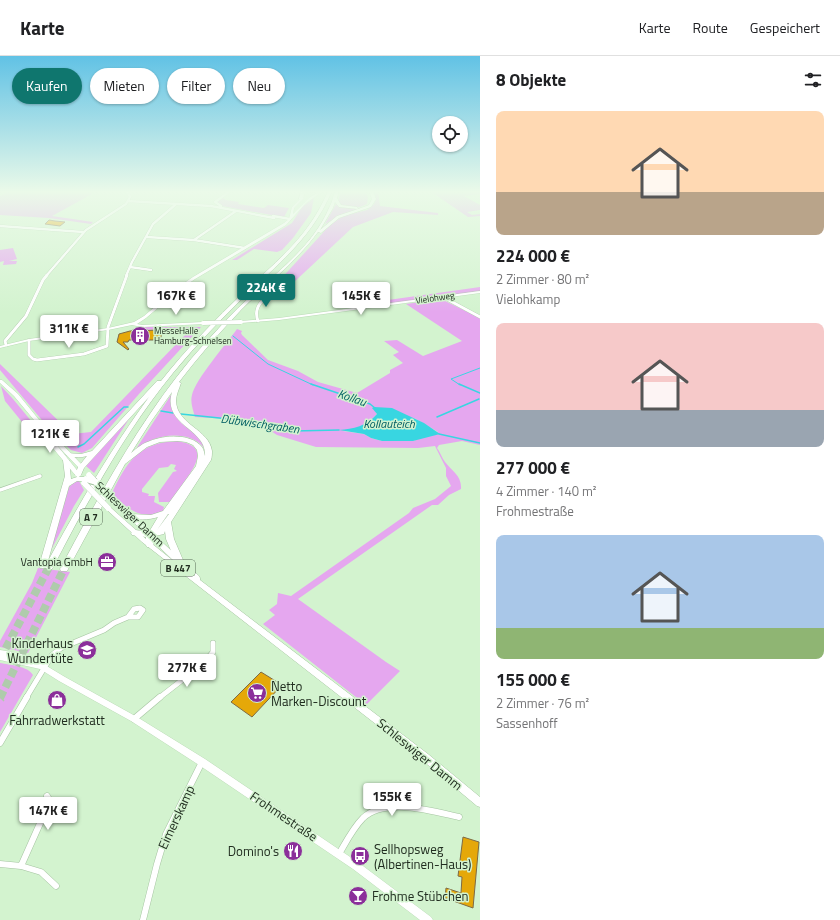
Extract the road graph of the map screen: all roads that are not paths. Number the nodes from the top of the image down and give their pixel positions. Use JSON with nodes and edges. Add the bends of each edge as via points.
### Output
{"nodes":[{"id":1,"x":74,"y":231,"type":"edge"},
{"id":2,"x":150,"y":231,"type":"edge"},
{"id":3,"x":207,"y":231,"type":"edge"},
{"id":4,"x":273,"y":231,"type":"edge"},
{"id":5,"x":306,"y":231,"type":"edge"},
{"id":6,"x":316,"y":231,"type":"edge"},
{"id":7,"x":319,"y":231,"type":"edge"},
{"id":8,"x":83,"y":232,"type":"joint"},
{"id":9,"x":147,"y":237,"type":"junction"},
{"id":10,"x":312,"y":237,"type":"junction"},
{"id":11,"x":194,"y":240,"type":"junction"},
{"id":12,"x":245,"y":248,"type":"junction"},
{"id":13,"x":288,"y":252,"type":"junction"},
{"id":14,"x":297,"y":254,"type":"junction"},
{"id":15,"x":281,"y":264,"type":"junction"},
{"id":16,"x":130,"y":267,"type":"junction"},
{"id":17,"x":150,"y":270,"type":"dead end"},
{"id":18,"x":264,"y":276,"type":"junction"},
{"id":19,"x":274,"y":277,"type":"junction"},
{"id":20,"x":480,"y":292,"type":"edge"},
{"id":21,"x":273,"y":293,"type":"dead end"},
{"id":22,"x":443,"y":297,"type":"junction"},
{"id":23,"x":480,"y":317,"type":"edge"},
{"id":24,"x":258,"y":321,"type":"junction"},
{"id":25,"x":135,"y":323,"type":"junction"},
{"id":26,"x":108,"y":330,"type":"junction"},
{"id":27,"x":29,"y":340,"type":"junction"},
{"id":28,"x":6,"y":345,"type":"junction"},
{"id":29,"x":0,"y":347,"type":"edge"},
{"id":30,"x":171,"y":372,"type":"junction"},
{"id":31,"x":0,"y":375,"type":"edge"},
{"id":32,"x":180,"y":376,"type":"junction"},
{"id":33,"x":1,"y":381,"type":"edge"},
{"id":34,"x":94,"y":452,"type":"junction"},
{"id":35,"x":67,"y":457,"type":"junction"},
{"id":36,"x":119,"y":466,"type":"junction"},
{"id":37,"x":81,"y":467,"type":"junction"},
{"id":38,"x":40,"y":476,"type":"dead end"},
{"id":39,"x":84,"y":478,"type":"junction"},
{"id":40,"x":96,"y":482,"type":"joint"},
{"id":41,"x":66,"y":485,"type":"junction"},
{"id":42,"x":1,"y":489,"type":"edge"},
{"id":43,"x":167,"y":512,"type":"junction"},
{"id":44,"x":130,"y":516,"type":"junction"},
{"id":45,"x":168,"y":522,"type":"junction"},
{"id":46,"x":135,"y":533,"type":"junction"},
{"id":47,"x":151,"y":535,"type":"junction"},
{"id":48,"x":150,"y":545,"type":"junction"},
{"id":49,"x":179,"y":560,"type":"junction"},
{"id":50,"x":64,"y":569,"type":"tunnel mouth"},
{"id":51,"x":208,"y":589,"type":"junction"},
{"id":52,"x":128,"y":617,"type":"dead end"},
{"id":53,"x":213,"y":643,"type":"dead end"},
{"id":54,"x":0,"y":653,"type":"edge"},
{"id":55,"x":0,"y":657,"type":"edge"},
{"id":56,"x":43,"y":668,"type":"junction"},
{"id":57,"x":134,"y":719,"type":"junction"},
{"id":58,"x":0,"y":743,"type":"edge"},
{"id":59,"x":202,"y":762,"type":"junction"},
{"id":60,"x":47,"y":796,"type":"dead end"},
{"id":61,"x":480,"y":802,"type":"edge"},
{"id":62,"x":459,"y":817,"type":"dead end"},
{"id":63,"x":339,"y":854,"type":"junction"},
{"id":64,"x":0,"y":864,"type":"edge"},
{"id":65,"x":21,"y":866,"type":"junction"},
{"id":66,"x":56,"y":886,"type":"dead end"},
{"id":67,"x":144,"y":920,"type":"edge"},
{"id":68,"x":428,"y":920,"type":"edge"}],
"edges":[{"from":1,"to":8,"type":"street"},
{"from":2,"to":9,"type":"street"},
{"from":3,"to":11,"type":"street"},
{"from":4,"to":12,"type":"main road"},
{"from":5,"to":13,"type":"highway","number":"A 7"},
{"from":6,"to":10,"type":"highway","number":"A 7"},
{"from":7,"to":10,"type":"highway"},
{"from":8,"to":28,"type":"street","via":[[43,280],[26,316],[5,341]]},
{"from":9,"to":11,"type":"street"},
{"from":9,"to":16,"type":"street"},
{"from":10,"to":14,"type":"highway","number":"A 7"},
{"from":11,"to":12,"type":"street"},
{"from":12,"to":25,"type":"main road","via":[[184,284]]},
{"from":13,"to":15,"type":"highway","number":"A 7"},
{"from":13,"to":18,"type":"highway","number":"A 7"},
{"from":14,"to":15,"type":"highway","number":"A 7"},
{"from":14,"to":19,"type":"highway","number":"A 7"},
{"from":15,"to":18,"type":"highway","number":"A 7"},
{"from":15,"to":19,"type":"highway","number":"A 7"},
{"from":16,"to":17,"type":"street"},
{"from":16,"to":26,"type":"street","via":[[114,305]]},
{"from":18,"to":30,"type":"highway","number":"A 7"},
{"from":19,"to":32,"type":"highway","number":"A 7","via":[[225,325]]},
{"from":20,"to":22,"type":"main road","name":"Vielohweg"},
{"from":21,"to":24,"type":"street","via":[[258,306]]},
{"from":22,"to":23,"type":"street"},
{"from":22,"to":24,"type":"main road","name":"Vielohweg"},
{"from":24,"to":25,"type":"main road","name":"Vielohweg","bridge":true,"via":[[150,325]]},
{"from":25,"to":26,"type":"main road"},
{"from":26,"to":27,"type":"main road"},
{"from":26,"to":27,"type":"street","via":[[106,347],[59,358],[33,359],[29,355]]},
{"from":27,"to":28,"type":"main road"},
{"from":28,"to":29,"type":"main road"},
{"from":30,"to":34,"type":"highway","via":[[145,396]]},
{"from":30,"to":41,"type":"highway","number":"A 7","via":[[106,465],[46,567]]},
{"from":31,"to":33,"type":"main road","name":"Schleswiger Damm"},
{"from":32,"to":36,"type":"highway","number":"A 7"},
{"from":32,"to":45,"type":"highway","via":[[173,397],[174,410],[181,420],[204,440],[209,456],[206,465]]},
{"from":33,"to":35,"type":"main road","name":"Schleswiger Damm","via":[[16,395]]},
{"from":34,"to":35,"type":"highway"},
{"from":34,"to":37,"type":"highway"},
{"from":35,"to":37,"type":"main road","name":"Schleswiger Damm"},
{"from":35,"to":39,"type":"main road","name":"Schleswiger Damm"},
{"from":35,"to":41,"type":"highway","number":"A 7"},
{"from":36,"to":43,"type":"highway","via":[[141,449],[159,440],[182,439],[197,446],[202,455],[200,463]]},
{"from":36,"to":50,"type":"highway","number":"A 7"},
{"from":37,"to":39,"type":"highway"},
{"from":37,"to":39,"type":"main road","name":"Schleswiger Damm"},
{"from":38,"to":42,"type":"street"},
{"from":39,"to":40,"type":"highway","bridge":true},
{"from":39,"to":41,"type":"highway","via":[[73,480]]},
{"from":39,"to":46,"type":"main road","name":"Schleswiger Damm","number":"B 447","bridge":true,"via":[[108,508]]},
{"from":40,"to":44,"type":"main road","name":"Schleswiger Damm","number":"B 447","bridge":true},
{"from":43,"to":44,"type":"highway","via":[[151,517]]},
{"from":43,"to":47,"type":"highway"},
{"from":44,"to":47,"type":"main road","name":"Schleswiger Damm","number":"B 447"},
{"from":45,"to":47,"type":"highway","via":[[161,532]]},
{"from":45,"to":49,"type":"highway","via":[[170,539]]},
{"from":46,"to":47,"type":"highway"},
{"from":46,"to":48,"type":"main road","name":"Schleswiger Damm","number":"B 447"},
{"from":47,"to":48,"type":"highway"},
{"from":47,"to":49,"type":"main road","name":"Schleswiger Damm","number":"B 447"},
{"from":48,"to":51,"type":"main road","name":"Schleswiger Damm","number":"B 447"},
{"from":49,"to":51,"type":"main road","name":"Schleswiger Damm","number":"B 447"},
{"from":51,"to":61,"type":"main road","name":"Schleswiger Damm","number":"B 447"},
{"from":52,"to":56,"type":"street","via":[[61,648],[52,655]]},
{"from":53,"to":57,"type":"street","via":[[213,652],[204,663]]},
{"from":54,"to":56,"type":"main road","name":"Frohmestraße","via":[[27,659]]},
{"from":55,"to":56,"type":"main road","name":"Frohmestraße"},
{"from":56,"to":57,"type":"main road","name":"Frohmestraße"},
{"from":56,"to":58,"type":"street"},
{"from":57,"to":59,"type":"main road","name":"Frohmestraße"},
{"from":59,"to":63,"type":"main road","name":"Frohmestraße"},
{"from":59,"to":67,"type":"street","name":"Eimerskamp","via":[[162,845]]},
{"from":60,"to":65,"type":"street","via":[[50,801]]},
{"from":62,"to":63,"type":"street","via":[[411,808],[375,811],[359,822]]},
{"from":63,"to":68,"type":"main road","name":"Frohmestraße"},
{"from":64,"to":65,"type":"street"},
{"from":65,"to":66,"type":"street","via":[[41,872]]}]}
